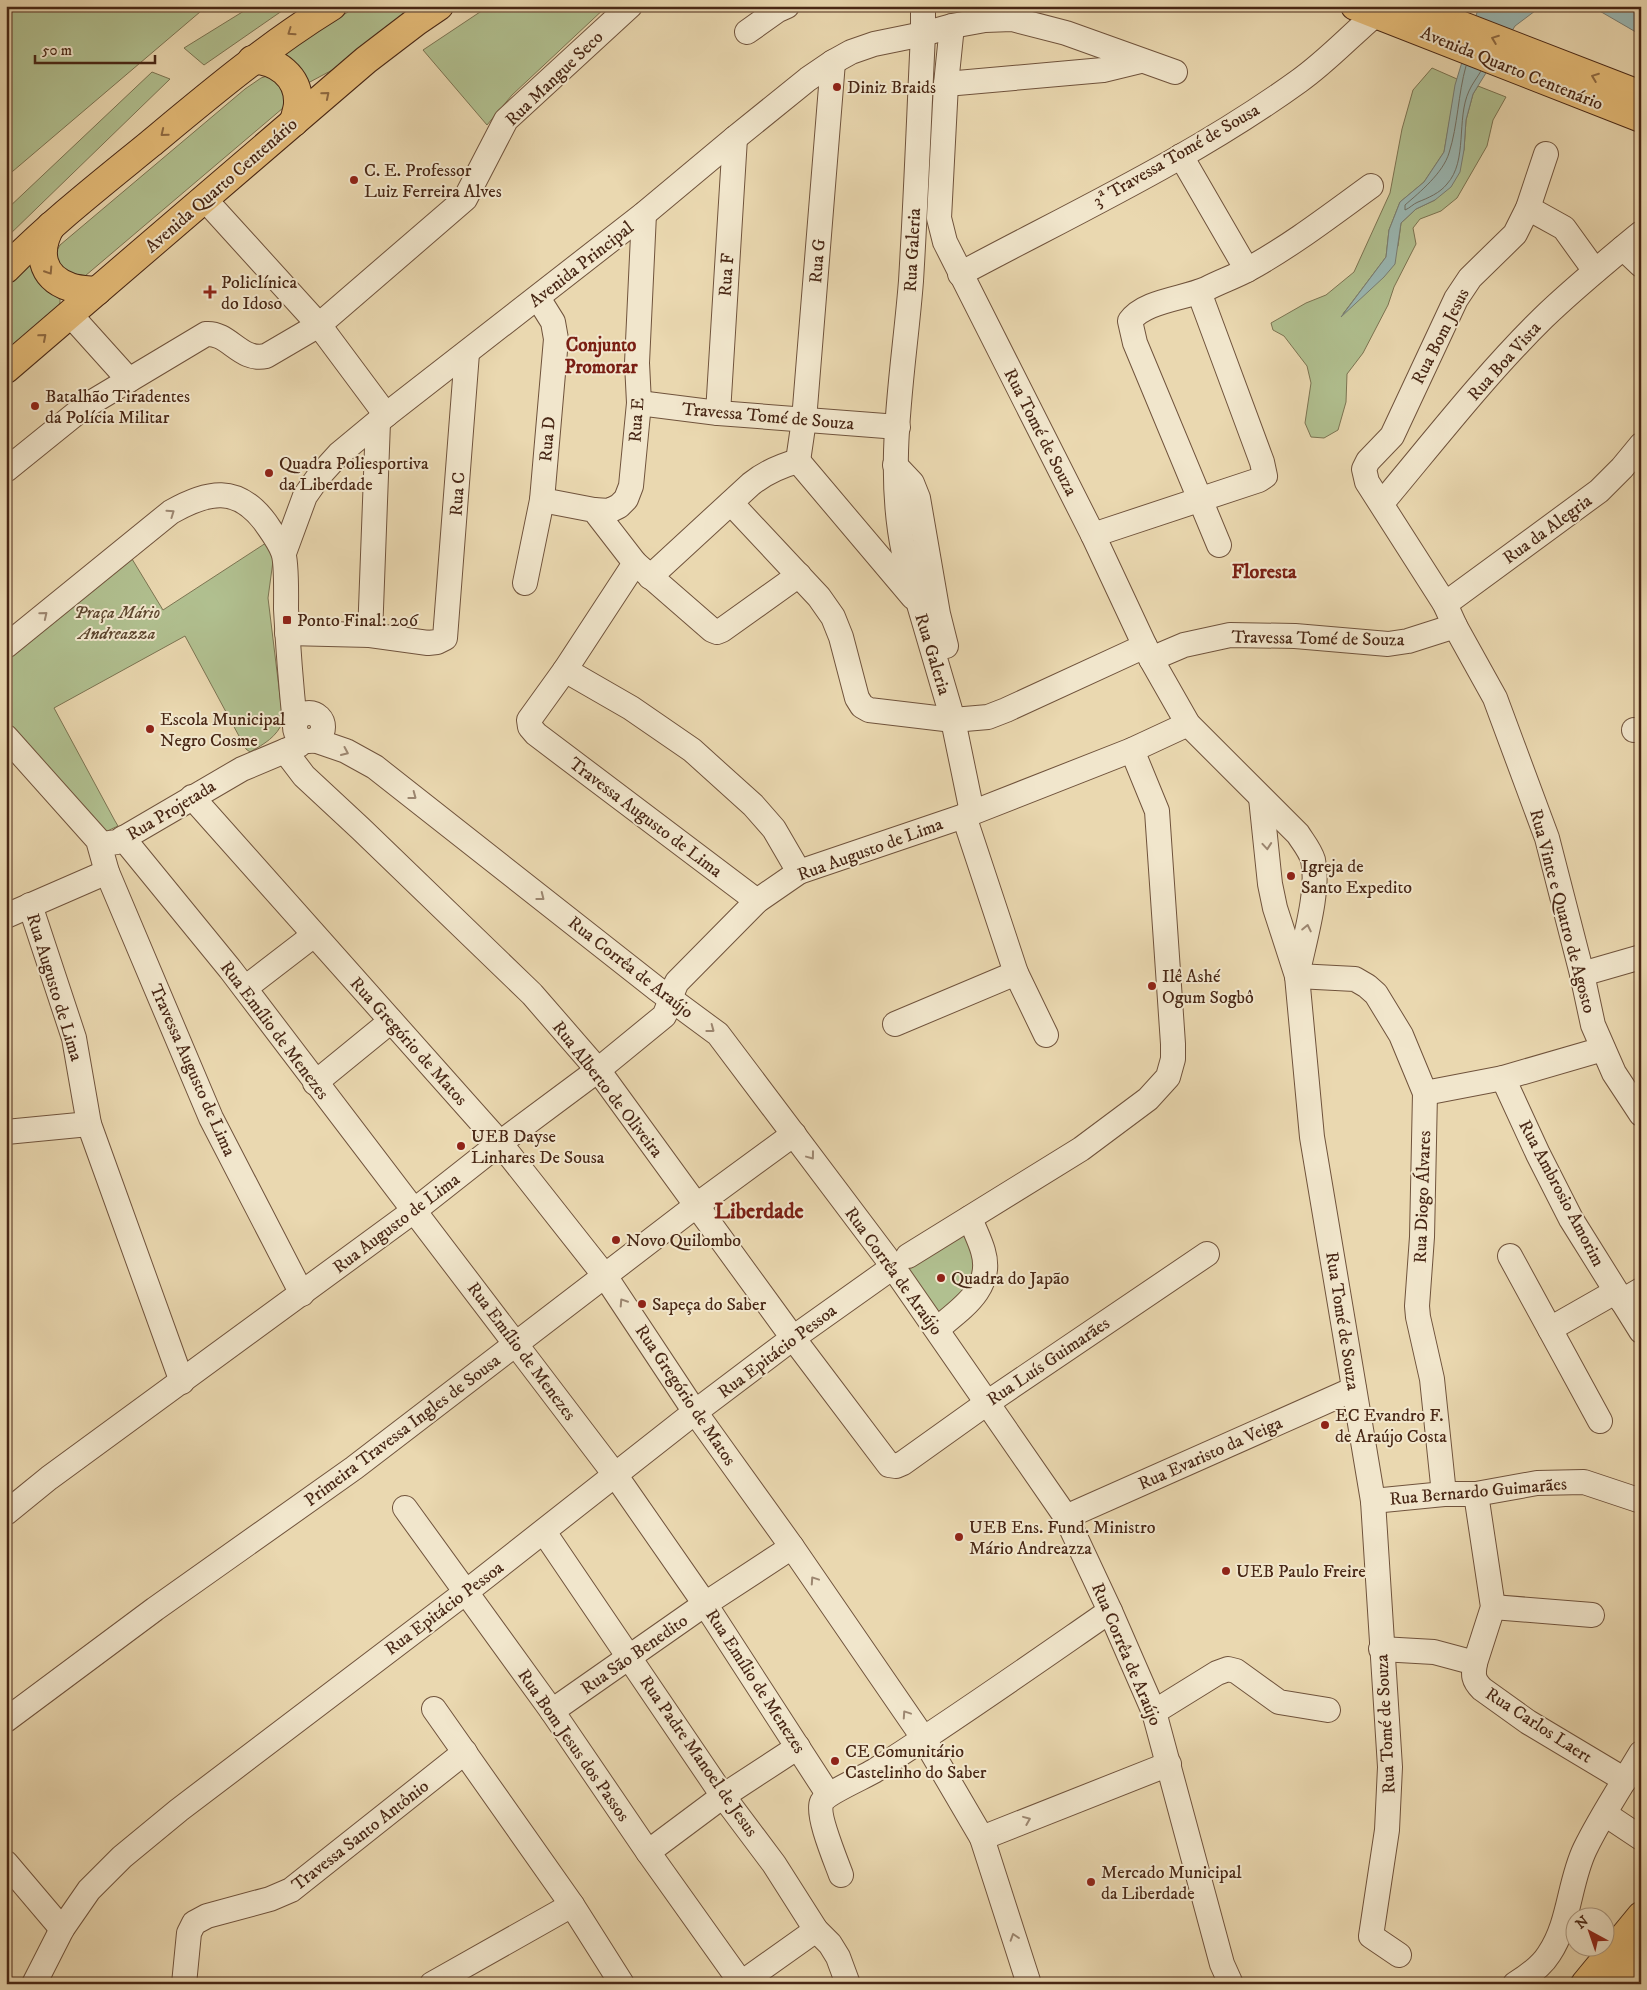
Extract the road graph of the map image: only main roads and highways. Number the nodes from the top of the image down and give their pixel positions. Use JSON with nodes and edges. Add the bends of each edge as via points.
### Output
{"nodes":[{"id":1,"x":332,"y":6,"type":"edge"},
{"id":2,"x":439,"y":6,"type":"edge"},
{"id":3,"x":1411,"y":6,"type":"edge"},
{"id":4,"x":1365,"y":10,"type":"edge"},
{"id":5,"x":1437,"y":27,"type":"junction"},
{"id":6,"x":252,"y":60,"type":"junction"},
{"id":7,"x":1538,"y":67,"type":"junction"},
{"id":8,"x":1641,"y":95,"type":"edge"},
{"id":9,"x":1641,"y":118,"type":"edge"},
{"id":10,"x":294,"y":122,"type":"junction"},
{"id":11,"x":51,"y":226,"type":"junction"},
{"id":12,"x":6,"y":269,"type":"edge"},
{"id":13,"x":97,"y":291,"type":"junction"},
{"id":14,"x":6,"y":369,"type":"edge"},
{"id":15,"x":1641,"y":1916,"type":"edge"},
{"id":16,"x":1641,"y":1948,"type":"edge"},
{"id":17,"x":1585,"y":1984,"type":"edge"},
{"id":18,"x":1613,"y":1984,"type":"edge"}],
"edges":[{"from":1,"to":6,"type":"main road","one_way":true},
{"from":10,"to":2,"type":"main road","name":"Avenida Quarto Centenário","one_way":true,"via":[[386,44]]},
{"from":3,"to":5,"type":"main road","name":"Avenida Quarto Centenário"},
{"from":4,"to":5,"type":"main road","name":"Avenida Quarto Centenário"},
{"from":5,"to":7,"type":"main road","name":"Avenida Quarto Centenário"},
{"from":6,"to":10,"type":"main road","via":[[268,61],[290,77],[298,103]]},
{"from":6,"to":11,"type":"main road","one_way":true},
{"from":8,"to":7,"type":"main road","name":"Avenida Quarto Centenário","one_way":true},
{"from":7,"to":9,"type":"main road","name":"Avenida Quarto Centenário"},
{"from":10,"to":13,"type":"main road","name":"Avenida Quarto Centenário"},
{"from":11,"to":12,"type":"main road"},
{"from":11,"to":13,"type":"main road","one_way":true,"via":[[42,246],[48,271],[72,288]]},
{"from":14,"to":13,"type":"main road","name":"Avenida Quarto Centenário","one_way":true},
{"from":15,"to":17,"type":"main road"},
{"from":16,"to":18,"type":"main road"}]}
